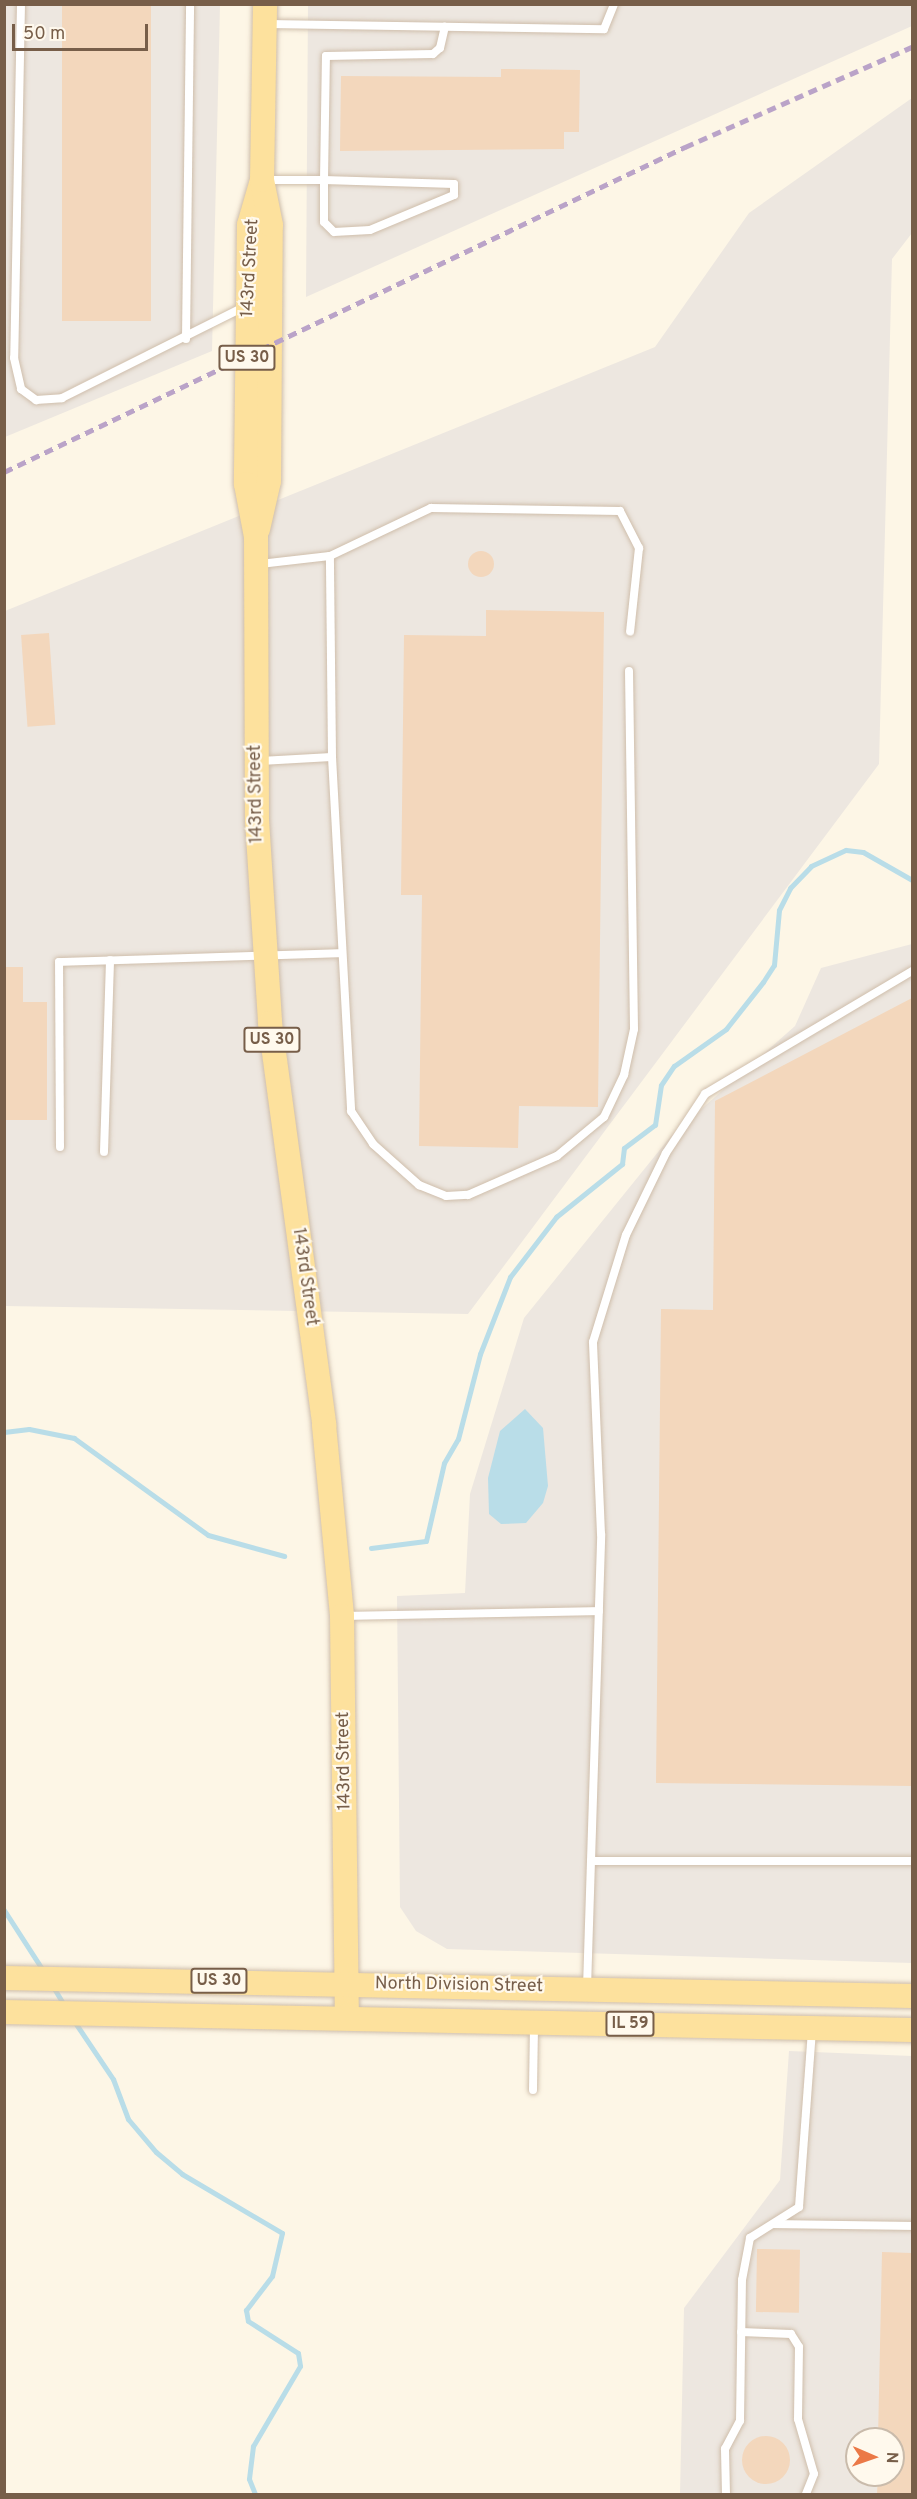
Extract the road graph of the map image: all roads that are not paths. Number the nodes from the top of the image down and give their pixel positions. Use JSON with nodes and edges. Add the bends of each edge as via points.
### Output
{"nodes":[{"id":1,"x":21,"y":4,"type":"edge"},
{"id":2,"x":190,"y":4,"type":"edge"},
{"id":3,"x":614,"y":4,"type":"edge"},
{"id":4,"x":264,"y":14,"type":"edge"},
{"id":5,"x":445,"y":27,"type":"junction"},
{"id":6,"x":262,"y":180,"type":"junction"},
{"id":7,"x":324,"y":180,"type":"junction"},
{"id":8,"x":248,"y":304,"type":"junction"},
{"id":9,"x":186,"y":339,"type":"junction"},
{"id":10,"x":256,"y":537,"type":"junction"},
{"id":11,"x":330,"y":556,"type":"junction"},
{"id":12,"x":256,"y":564,"type":"junction"},
{"id":13,"x":630,"y":633,"type":"dead end"},
{"id":14,"x":629,"y":671,"type":"dead end"},
{"id":15,"x":332,"y":757,"type":"junction"},
{"id":16,"x":256,"y":761,"type":"junction"},
{"id":17,"x":264,"y":953,"type":"junction"},
{"id":18,"x":342,"y":953,"type":"junction"},
{"id":19,"x":111,"y":960,"type":"junction"},
{"id":20,"x":912,"y":971,"type":"edge"},
{"id":21,"x":60,"y":1147,"type":"dead end"},
{"id":22,"x":104,"y":1152,"type":"dead end"},
{"id":23,"x":598,"y":1611,"type":"junction"},
{"id":24,"x":342,"y":1616,"type":"junction"},
{"id":25,"x":591,"y":1861,"type":"junction"},
{"id":26,"x":912,"y":1861,"type":"edge"},
{"id":27,"x":16,"y":1978,"type":"edge"},
{"id":28,"x":348,"y":1983,"type":"junction"},
{"id":29,"x":587,"y":1989,"type":"junction"},
{"id":30,"x":912,"y":1996,"type":"edge"},
{"id":31,"x":4,"y":2012,"type":"edge"},
{"id":32,"x":347,"y":2018,"type":"junction"},
{"id":33,"x":534,"y":2022,"type":"junction"},
{"id":34,"x":813,"y":2027,"type":"junction"},
{"id":35,"x":912,"y":2030,"type":"edge"},
{"id":36,"x":533,"y":2090,"type":"dead end"},
{"id":37,"x":774,"y":2224,"type":"junction"},
{"id":38,"x":912,"y":2226,"type":"edge"},
{"id":39,"x":741,"y":2332,"type":"junction"},
{"id":40,"x":726,"y":2494,"type":"edge"},
{"id":41,"x":806,"y":2494,"type":"edge"}],
"edges":[{"from":1,"to":9,"type":"lane","via":[[14,358],[21,388],[36,400],[55,400]]},
{"from":2,"to":9,"type":"lane"},
{"from":3,"to":5,"type":"lane","via":[[604,29]]},
{"from":4,"to":5,"type":"lane"},
{"from":4,"to":6,"type":"main road","name":"143rd Street","number":"US 30"},
{"from":5,"to":7,"type":"lane","via":[[440,48],[433,54],[326,56]]},
{"from":6,"to":7,"type":"lane"},
{"from":6,"to":8,"type":"main road","name":"143rd Street","number":"US 30","via":[[249,225]]},
{"from":6,"to":10,"type":"main road","name":"143rd Street","number":"US 30","via":[[271,225],[269,481]]},
{"from":7,"to":7,"type":"lane","via":[[454,184],[454,195],[370,230],[334,232],[324,222]]},
{"from":8,"to":9,"type":"lane"},
{"from":8,"to":10,"type":"main road","name":"143rd Street","number":"US 30","via":[[246,484]]},
{"from":10,"to":12,"type":"main road","name":"143rd Street","number":"US 30"},
{"from":11,"to":12,"type":"lane"},
{"from":11,"to":13,"type":"lane","via":[[431,508],[620,511],[639,548]]},
{"from":11,"to":15,"type":"lane"},
{"from":12,"to":16,"type":"main road","name":"143rd Street","number":"US 30"},
{"from":14,"to":18,"type":"lane","via":[[634,1029],[624,1075],[604,1118],[557,1156],[468,1195],[446,1196],[419,1185],[373,1144],[351,1111]]},
{"from":15,"to":16,"type":"lane"},
{"from":15,"to":18,"type":"lane"},
{"from":16,"to":17,"type":"main road","name":"143rd Street","number":"US 30"},
{"from":17,"to":18,"type":"lane"},
{"from":17,"to":19,"type":"lane"},
{"from":17,"to":24,"type":"main road","name":"143rd Street","number":"US 30","via":[[324,1425]]},
{"from":19,"to":21,"type":"lane","via":[[59,963]]},
{"from":19,"to":22,"type":"lane"},
{"from":20,"to":23,"type":"lane","via":[[705,1094],[666,1153],[626,1235],[593,1341]]},
{"from":23,"to":24,"type":"lane"},
{"from":23,"to":25,"type":"lane"},
{"from":24,"to":28,"type":"main road","name":"143rd Street","number":"US 30"},
{"from":25,"to":26,"type":"lane"},
{"from":25,"to":29,"type":"lane"},
{"from":27,"to":28,"type":"main road","name":"North Division Street","number":"US 30"},
{"from":28,"to":29,"type":"main road","name":"North Division Street","number":"IL 59"},
{"from":28,"to":32,"type":"main road","name":"143rd Street","number":"US 30"},
{"from":29,"to":30,"type":"main road","name":"North Division Street","number":"IL 59"},
{"from":31,"to":32,"type":"main road","name":"North Division Street","number":"US 30"},
{"from":32,"to":33,"type":"main road","name":"North Division Street","number":"IL 59"},
{"from":33,"to":34,"type":"main road","name":"North Division Street","number":"IL 59"},
{"from":33,"to":36,"type":"lane"},
{"from":34,"to":35,"type":"main road","name":"North Division Street","number":"IL 59"},
{"from":34,"to":37,"type":"lane","via":[[799,2207]]},
{"from":37,"to":38,"type":"lane"},
{"from":37,"to":39,"type":"lane","via":[[750,2238]]},
{"from":39,"to":40,"type":"lane","via":[[741,2421],[725,2449]]},
{"from":39,"to":41,"type":"lane","via":[[791,2334],[799,2347],[798,2419],[814,2474]]}]}
